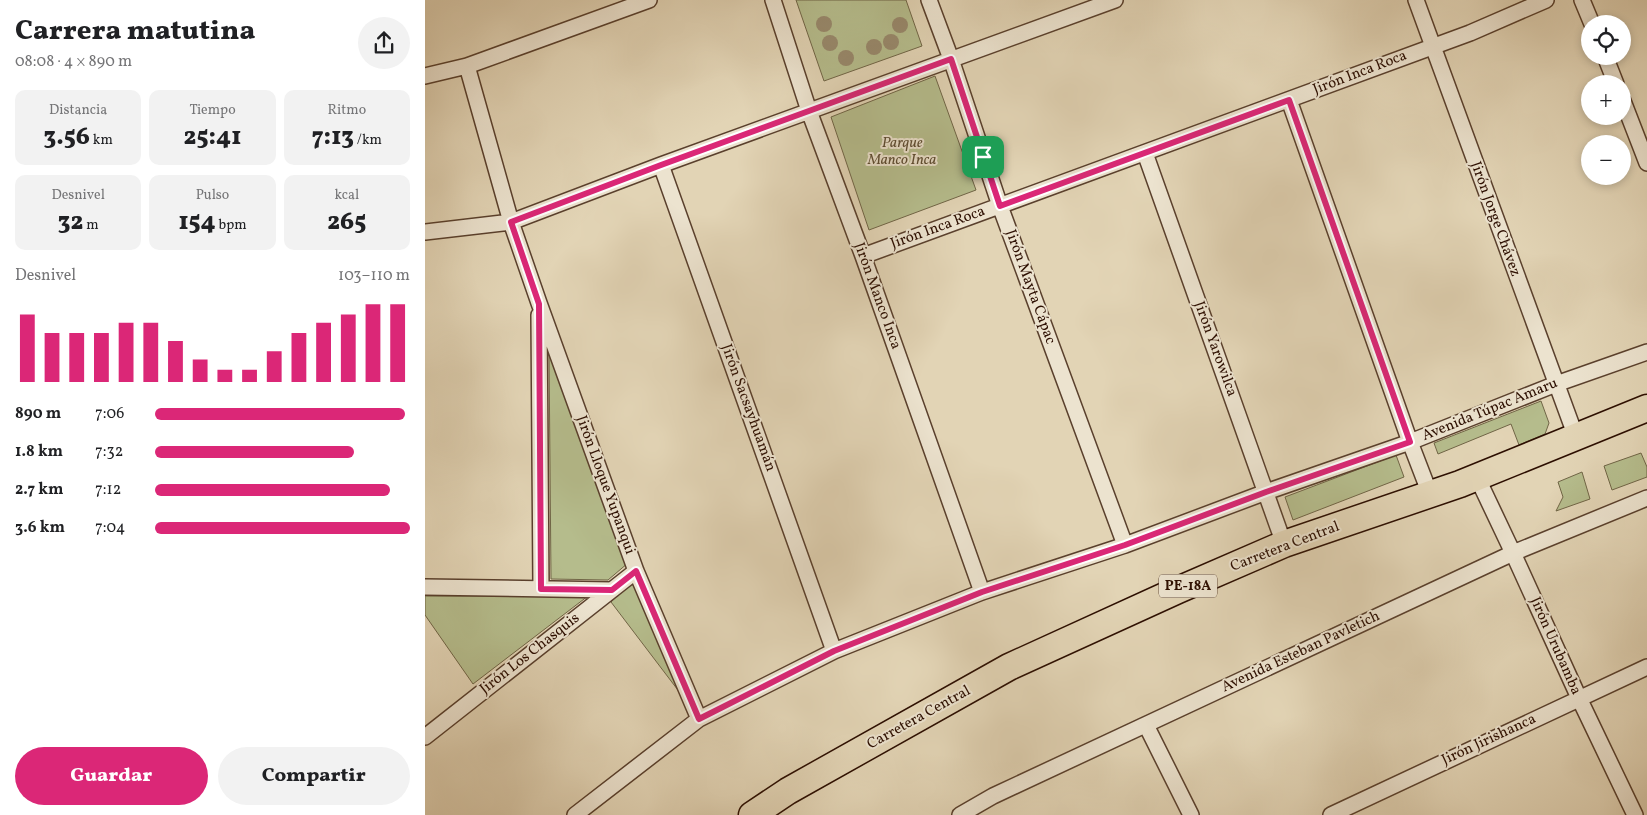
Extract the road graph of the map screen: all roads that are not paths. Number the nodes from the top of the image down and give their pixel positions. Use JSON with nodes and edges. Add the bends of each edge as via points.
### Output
{"nodes":[{"id":1,"x":649,"y":0,"type":"edge"},
{"id":2,"x":773,"y":0,"type":"edge"},
{"id":3,"x":929,"y":0,"type":"edge"},
{"id":4,"x":1115,"y":0,"type":"edge"},
{"id":5,"x":1416,"y":0,"type":"edge"},
{"id":6,"x":1546,"y":0,"type":"edge"},
{"id":7,"x":1583,"y":0,"type":"edge"},
{"id":8,"x":1589,"y":15,"type":"edge"},
{"id":9,"x":1432,"y":46,"type":"junction"},
{"id":10,"x":951,"y":59,"type":"junction"},
{"id":11,"x":467,"y":66,"type":"junction"},
{"id":12,"x":425,"y":76,"type":"edge"},
{"id":13,"x":1289,"y":100,"type":"junction"},
{"id":14,"x":809,"y":111,"type":"junction"},
{"id":15,"x":1631,"y":122,"type":"edge"},
{"id":16,"x":1145,"y":153,"type":"junction"},
{"id":17,"x":1647,"y":163,"type":"edge"},
{"id":18,"x":661,"y":165,"type":"junction"},
{"id":19,"x":1000,"y":206,"type":"junction"},
{"id":20,"x":511,"y":222,"type":"junction"},
{"id":21,"x":425,"y":232,"type":"edge"},
{"id":22,"x":863,"y":256,"type":"junction"},
{"id":23,"x":539,"y":304,"type":"junction"},
{"id":24,"x":1647,"y":352,"type":"edge"},
{"id":25,"x":1556,"y":384,"type":"junction"},
{"id":26,"x":1647,"y":408,"type":"edge"},
{"id":27,"x":1576,"y":437,"type":"junction"},
{"id":28,"x":1410,"y":442,"type":"junction"},
{"id":29,"x":1477,"y":477,"type":"junction"},
{"id":30,"x":1266,"y":492,"type":"junction"},
{"id":31,"x":1430,"y":494,"type":"junction"},
{"id":32,"x":1647,"y":498,"type":"edge"},
{"id":33,"x":1284,"y":544,"type":"junction"},
{"id":34,"x":1125,"y":545,"type":"junction"},
{"id":35,"x":1513,"y":553,"type":"junction"},
{"id":36,"x":636,"y":571,"type":"junction"},
{"id":37,"x":425,"y":587,"type":"edge"},
{"id":38,"x":541,"y":589,"type":"junction"},
{"id":39,"x":612,"y":590,"type":"junction"},
{"id":40,"x":982,"y":592,"type":"junction"},
{"id":41,"x":834,"y":651,"type":"junction"},
{"id":42,"x":1647,"y":667,"type":"edge"},
{"id":43,"x":1579,"y":698,"type":"junction"},
{"id":44,"x":699,"y":719,"type":"junction"},
{"id":45,"x":1146,"y":725,"type":"junction"},
{"id":46,"x":425,"y":737,"type":"edge"},
{"id":47,"x":575,"y":815,"type":"edge"},
{"id":48,"x":752,"y":815,"type":"edge"},
{"id":49,"x":960,"y":815,"type":"edge"},
{"id":50,"x":1191,"y":815,"type":"edge"},
{"id":51,"x":1331,"y":815,"type":"edge"},
{"id":52,"x":1635,"y":815,"type":"edge"}],
"edges":[{"from":1,"to":11,"type":"street"},
{"from":2,"to":14,"type":"street","name":"Jirón Manco Inca"},
{"from":3,"to":10,"type":"street","name":"Jirón Mayta Cápac"},
{"from":4,"to":10,"type":"street"},
{"from":5,"to":9,"type":"street","name":"Jirón Jorge Chávez"},
{"from":6,"to":9,"type":"street","name":"Jirón Inca Roca"},
{"from":7,"to":8,"type":"street"},
{"from":9,"to":13,"type":"street","name":"Jirón Inca Roca"},
{"from":9,"to":25,"type":"street","name":"Jirón Jorge Chávez"},
{"from":10,"to":14,"type":"street"},
{"from":10,"to":19,"type":"street","name":"Jirón Mayta Cápac"},
{"from":11,"to":12,"type":"street"},
{"from":11,"to":20,"type":"street","name":"Jirón Lloque Yupanqui"},
{"from":13,"to":16,"type":"street","name":"Jirón Inca Roca"},
{"from":13,"to":28,"type":"street"},
{"from":14,"to":18,"type":"street"},
{"from":14,"to":22,"type":"street","name":"Jirón Manco Inca"},
{"from":15,"to":17,"type":"street"},
{"from":16,"to":19,"type":"street","name":"Jirón Inca Roca"},
{"from":16,"to":30,"type":"street","name":"Jirón Yarowilca"},
{"from":18,"to":20,"type":"street"},
{"from":18,"to":41,"type":"street","name":"Jirón Sacsayhuamán"},
{"from":19,"to":22,"type":"street","name":"Jirón Inca Roca"},
{"from":19,"to":34,"type":"street","name":"Jirón Mayta Cápac"},
{"from":20,"to":21,"type":"street"},
{"from":20,"to":23,"type":"street","name":"Jirón Lloque Yupanqui"},
{"from":22,"to":40,"type":"street","name":"Jirón Manco Inca"},
{"from":23,"to":36,"type":"street","name":"Jirón Lloque Yupanqui"},
{"from":23,"to":38,"type":"street","name":"Jirón Lloque Yupanqui"},
{"from":24,"to":25,"type":"street","name":"Avenida Túpac Amaru"},
{"from":25,"to":27,"type":"street","name":"Jirón Jorge Chávez"},
{"from":25,"to":28,"type":"street","name":"Avenida Túpac Amaru"},
{"from":26,"to":27,"type":"highway","name":"Carretera Central","number":"PE-18A"},
{"from":27,"to":29,"type":"highway","name":"Carretera Central","number":"PE-18A"},
{"from":28,"to":30,"type":"street","name":"Avenida Túpac Amaru"},
{"from":28,"to":31,"type":"street"},
{"from":29,"to":31,"type":"highway","name":"Carretera Central","number":"PE-18A"},
{"from":29,"to":35,"type":"street","name":"Jirón Urubamba"},
{"from":30,"to":33,"type":"street","name":"Jirón Yarowilca"},
{"from":30,"to":34,"type":"street","name":"Avenida Túpac Amaru"},
{"from":31,"to":33,"type":"highway","name":"Carretera Central","number":"PE-18A"},
{"from":32,"to":35,"type":"street","name":"Avenida Esteban Pavletich"},
{"from":33,"to":48,"type":"highway","name":"Carretera Central","number":"PE-18A","via":[[1009,667],[788,791]]},
{"from":34,"to":40,"type":"street","name":"Avenida Túpac Amaru"},
{"from":35,"to":43,"type":"street","name":"Jirón Urubamba"},
{"from":35,"to":45,"type":"street","name":"Avenida Esteban Pavletich"},
{"from":36,"to":39,"type":"street","name":"Jirón Los Chasquis"},
{"from":36,"to":44,"type":"street","name":"Jirón Lloque Yupanqui"},
{"from":37,"to":38,"type":"street"},
{"from":38,"to":39,"type":"street"},
{"from":39,"to":46,"type":"street","name":"Jirón Los Chasquis"},
{"from":40,"to":41,"type":"street","name":"Avenida Túpac Amaru"},
{"from":41,"to":44,"type":"street","name":"Avenida Túpac Amaru"},
{"from":42,"to":43,"type":"street","name":"Jirón Jirishanca"},
{"from":43,"to":51,"type":"street","name":"Jirón Jirishanca"},
{"from":43,"to":52,"type":"street","name":"Jirón Urubamba"},
{"from":44,"to":47,"type":"street","name":"Avenida Túpac Amaru"},
{"from":45,"to":49,"type":"street","name":"Avenida Esteban Pavletich","via":[[993,796]]},
{"from":45,"to":50,"type":"street"}]}
